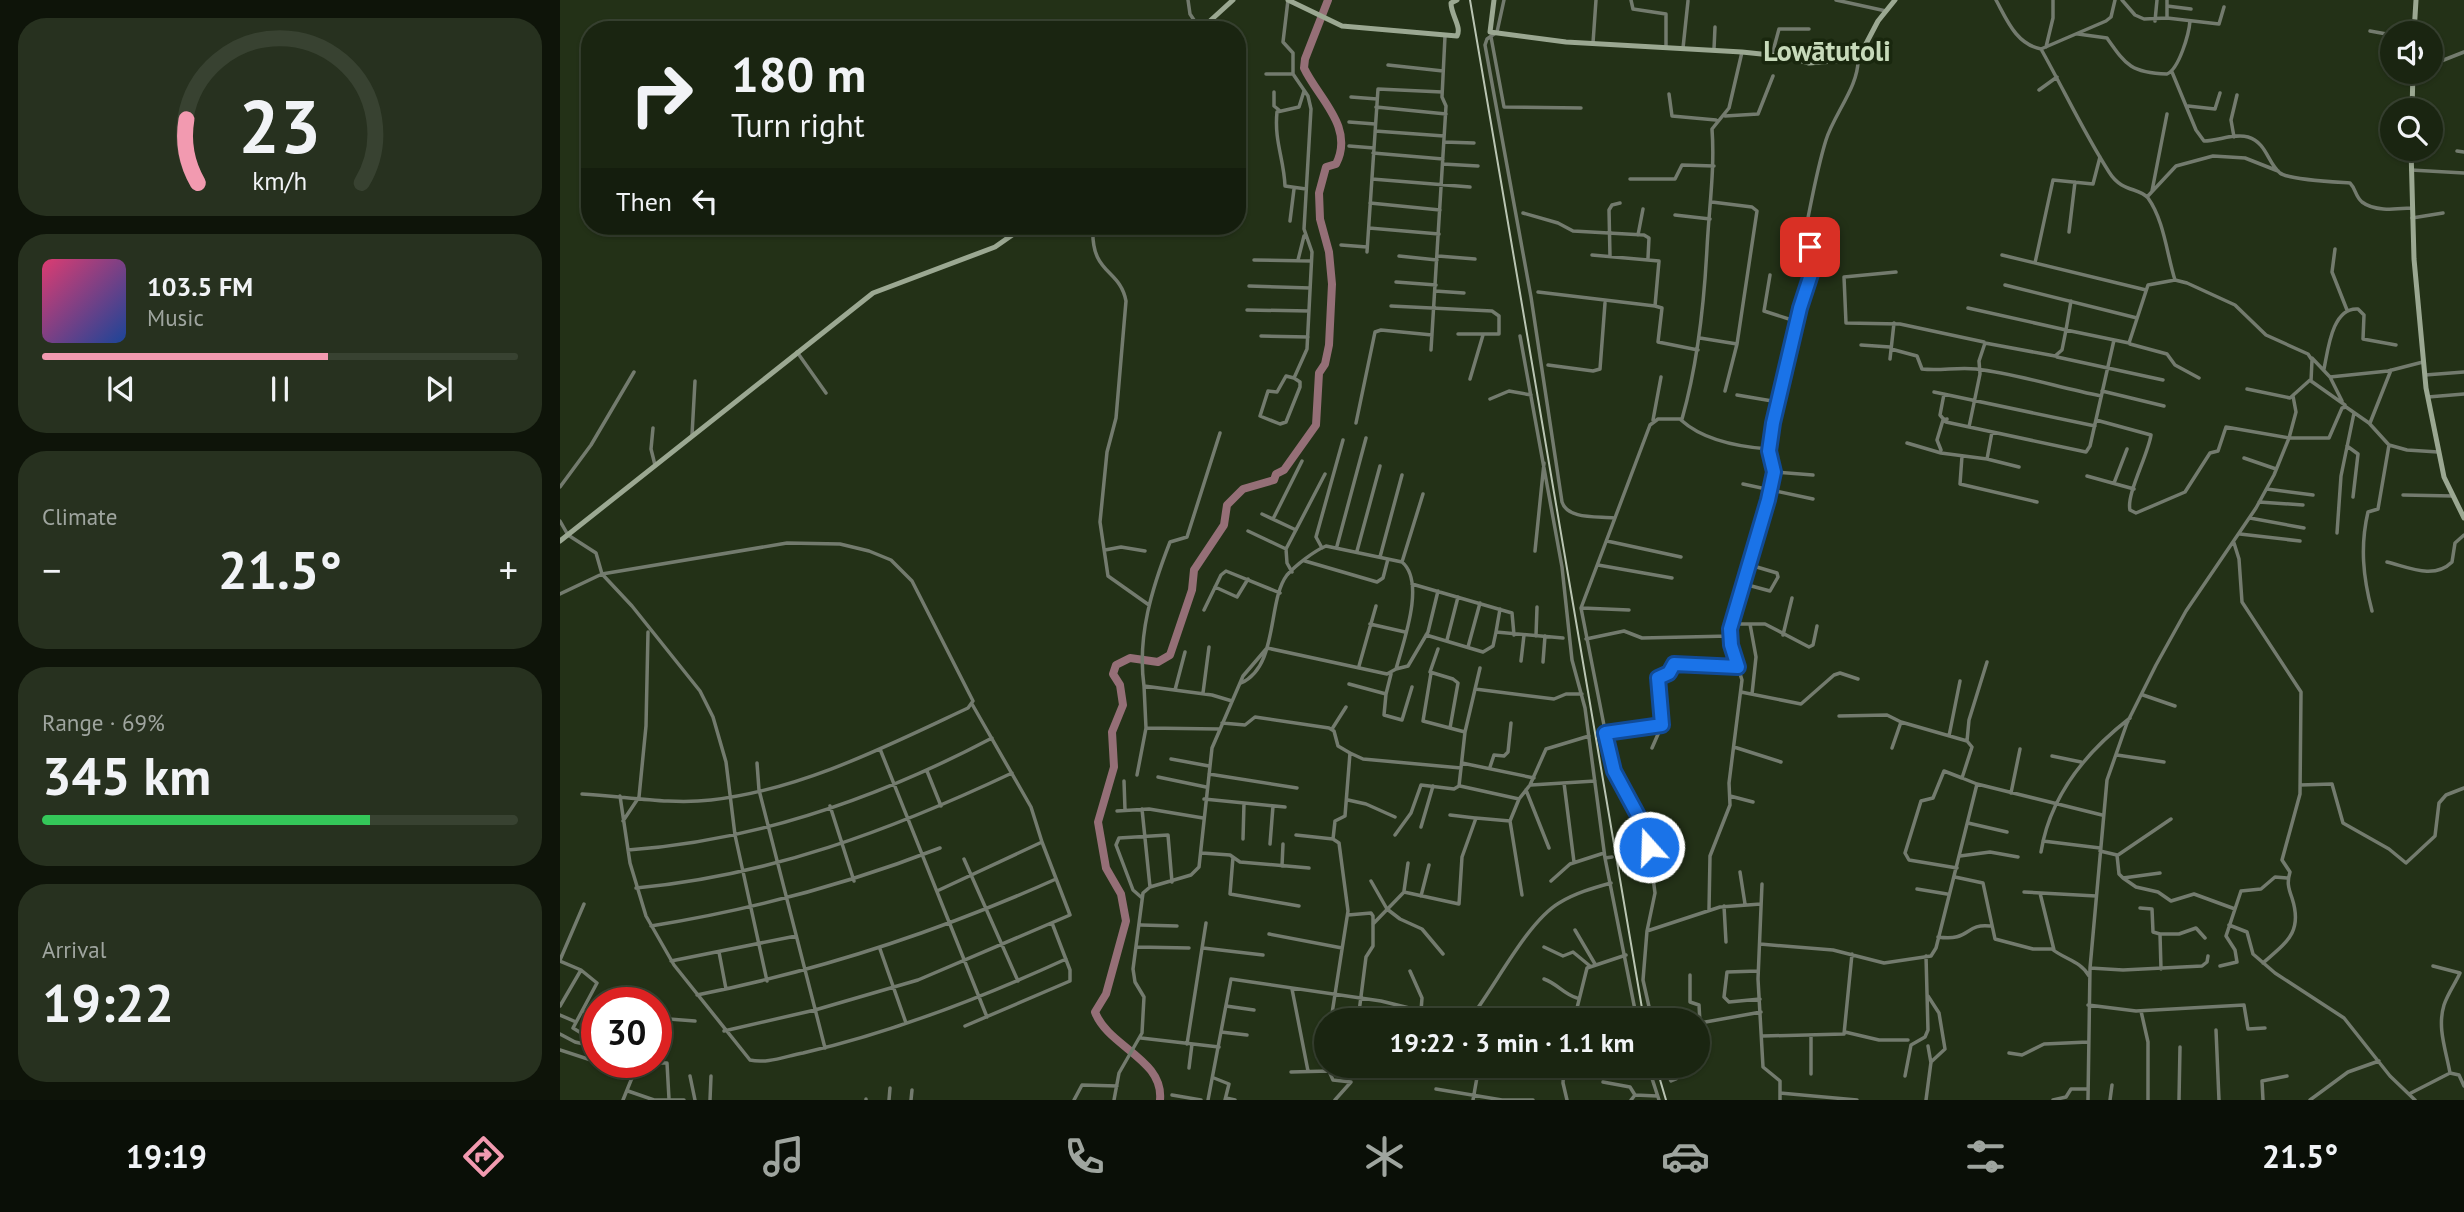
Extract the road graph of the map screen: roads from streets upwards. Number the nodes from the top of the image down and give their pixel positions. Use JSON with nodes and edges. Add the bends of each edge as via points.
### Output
{"nodes":[{"id":1,"x":1188,"y":0,"type":"edge"},
{"id":2,"x":1233,"y":0,"type":"edge"},
{"id":3,"x":1288,"y":0,"type":"edge"},
{"id":4,"x":1307,"y":0,"type":"edge"},
{"id":5,"x":1457,"y":0,"type":"edge"},
{"id":6,"x":1494,"y":0,"type":"edge"},
{"id":7,"x":1504,"y":0,"type":"edge"},
{"id":8,"x":1596,"y":0,"type":"edge"},
{"id":9,"x":1631,"y":0,"type":"edge"},
{"id":10,"x":1836,"y":0,"type":"edge"},
{"id":11,"x":1895,"y":0,"type":"edge"},
{"id":12,"x":1996,"y":0,"type":"edge"},
{"id":13,"x":2053,"y":0,"type":"edge"},
{"id":14,"x":2115,"y":0,"type":"edge"},
{"id":15,"x":2122,"y":0,"type":"edge"},
{"id":16,"x":2157,"y":0,"type":"edge"},
{"id":17,"x":2167,"y":0,"type":"edge"},
{"id":18,"x":2416,"y":0,"type":"edge"},
{"id":19,"x":1688,"y":1,"type":"edge"},
{"id":20,"x":2167,"y":6,"type":"junction"},
{"id":21,"x":2224,"y":7,"type":"dead end"},
{"id":22,"x":1303,"y":8,"type":"junction"},
{"id":23,"x":2191,"y":9,"type":"dead end"},
{"id":24,"x":1886,"y":11,"type":"junction"},
{"id":25,"x":2167,"y":18,"type":"junction"},
{"id":26,"x":1194,"y":21,"type":"edge"},
{"id":27,"x":1210,"y":21,"type":"edge"},
{"id":28,"x":2155,"y":21,"type":"junction"},
{"id":29,"x":2190,"y":21,"type":"junction"},
{"id":30,"x":2415,"y":21,"type":"edge"},
{"id":31,"x":1715,"y":27,"type":"dead end"},
{"id":32,"x":1809,"y":29,"type":"dead end"},
{"id":33,"x":2370,"y":31,"type":"dead end"},
{"id":34,"x":1497,"y":32,"type":"junction"},
{"id":35,"x":2380,"y":33,"type":"edge"},
{"id":36,"x":2078,"y":34,"type":"junction"},
{"id":37,"x":1444,"y":36,"type":"junction"},
{"id":38,"x":1491,"y":36,"type":"junction"},
{"id":39,"x":1593,"y":44,"type":"junction"},
{"id":40,"x":2043,"y":48,"type":"junction"},
{"id":41,"x":1665,"y":49,"type":"junction"},
{"id":42,"x":1683,"y":50,"type":"junction"},
{"id":43,"x":1714,"y":51,"type":"junction"},
{"id":44,"x":1742,"y":52,"type":"junction"},
{"id":45,"x":2464,"y":52,"type":"edge"},
{"id":46,"x":1772,"y":55,"type":"junction"},
{"id":47,"x":1858,"y":59,"type":"junction"},
{"id":48,"x":2443,"y":60,"type":"edge"},
{"id":49,"x":1388,"y":65,"type":"dead end"},
{"id":50,"x":1443,"y":71,"type":"junction"},
{"id":51,"x":2172,"y":72,"type":"junction"},
{"id":52,"x":1266,"y":74,"type":"dead end"},
{"id":53,"x":1293,"y":74,"type":"junction"},
{"id":54,"x":1773,"y":76,"type":"dead end"},
{"id":55,"x":2057,"y":77,"type":"junction"},
{"id":56,"x":1304,"y":88,"type":"junction"},
{"id":57,"x":2039,"y":90,"type":"dead end"},
{"id":58,"x":1274,"y":92,"type":"dead end"},
{"id":59,"x":1442,"y":92,"type":"junction"},
{"id":60,"x":2220,"y":93,"type":"dead end"},
{"id":61,"x":1669,"y":94,"type":"dead end"},
{"id":62,"x":2236,"y":95,"type":"dead end"},
{"id":63,"x":1351,"y":97,"type":"dead end"},
{"id":64,"x":1377,"y":99,"type":"junction"},
{"id":65,"x":2188,"y":106,"type":"junction"},
{"id":66,"x":1376,"y":107,"type":"junction"},
{"id":67,"x":1581,"y":108,"type":"dead end"},
{"id":68,"x":1279,"y":110,"type":"junction"},
{"id":69,"x":1446,"y":114,"type":"junction"},
{"id":70,"x":2166,"y":114,"type":"dead end"},
{"id":71,"x":1723,"y":116,"type":"junction"},
{"id":72,"x":1716,"y":120,"type":"junction"},
{"id":73,"x":1349,"y":122,"type":"dead end"},
{"id":74,"x":1375,"y":124,"type":"junction"},
{"id":75,"x":1375,"y":131,"type":"junction"},
{"id":76,"x":2234,"y":137,"type":"junction"},
{"id":77,"x":1444,"y":139,"type":"junction"},
{"id":78,"x":1474,"y":143,"type":"dead end"},
{"id":79,"x":1349,"y":146,"type":"dead end"},
{"id":80,"x":1373,"y":150,"type":"junction"},
{"id":81,"x":2457,"y":151,"type":"dead end"},
{"id":82,"x":2464,"y":152,"type":"edge"},
{"id":83,"x":2101,"y":155,"type":"junction"},
{"id":84,"x":2411,"y":161,"type":"edge"},
{"id":85,"x":1443,"y":162,"type":"junction"},
{"id":86,"x":1478,"y":166,"type":"dead end"},
{"id":87,"x":1714,"y":166,"type":"junction"},
{"id":88,"x":2464,"y":167,"type":"edge"},
{"id":89,"x":2411,"y":170,"type":"junction"},
{"id":90,"x":2278,"y":171,"type":"junction"},
{"id":91,"x":2463,"y":173,"type":"edge"},
{"id":92,"x":1371,"y":179,"type":"junction"},
{"id":93,"x":1630,"y":179,"type":"dead end"},
{"id":94,"x":2075,"y":182,"type":"junction"},
{"id":95,"x":1441,"y":184,"type":"junction"},
{"id":96,"x":1471,"y":187,"type":"dead end"},
{"id":97,"x":1294,"y":189,"type":"junction"},
{"id":98,"x":1306,"y":189,"type":"junction"},
{"id":99,"x":2152,"y":193,"type":"junction"},
{"id":100,"x":2147,"y":198,"type":"junction"},
{"id":101,"x":1712,"y":202,"type":"junction"},
{"id":102,"x":1370,"y":203,"type":"junction"},
{"id":103,"x":1620,"y":204,"type":"dead end"},
{"id":104,"x":2412,"y":208,"type":"junction"},
{"id":105,"x":1643,"y":209,"type":"dead end"},
{"id":106,"x":1440,"y":210,"type":"junction"},
{"id":107,"x":1523,"y":213,"type":"dead end"},
{"id":108,"x":2444,"y":213,"type":"dead end"},
{"id":109,"x":1675,"y":215,"type":"dead end"},
{"id":110,"x":2412,"y":218,"type":"junction"},
{"id":111,"x":1710,"y":219,"type":"junction"},
{"id":112,"x":1290,"y":221,"type":"dead end"},
{"id":113,"x":1368,"y":228,"type":"junction"},
{"id":114,"x":2069,"y":232,"type":"dead end"},
{"id":115,"x":1608,"y":233,"type":"junction"},
{"id":116,"x":1304,"y":234,"type":"junction"},
{"id":117,"x":1439,"y":234,"type":"junction"},
{"id":118,"x":1638,"y":234,"type":"junction"},
{"id":119,"x":1012,"y":235,"type":"edge"},
{"id":120,"x":1094,"y":235,"type":"edge"},
{"id":121,"x":1341,"y":245,"type":"dead end"},
{"id":122,"x":2336,"y":249,"type":"dead end"},
{"id":123,"x":1592,"y":255,"type":"dead end"},
{"id":124,"x":2002,"y":255,"type":"dead end"},
{"id":125,"x":1399,"y":256,"type":"dead end"},
{"id":126,"x":1609,"y":256,"type":"junction"},
{"id":127,"x":1437,"y":258,"type":"junction"},
{"id":128,"x":1648,"y":258,"type":"junction"},
{"id":129,"x":1475,"y":259,"type":"dead end"},
{"id":130,"x":1254,"y":260,"type":"dead end"},
{"id":131,"x":1298,"y":261,"type":"junction"},
{"id":132,"x":1311,"y":261,"type":"junction"},
{"id":133,"x":2035,"y":263,"type":"junction"},
{"id":134,"x":1896,"y":272,"type":"dead end"},
{"id":135,"x":1770,"y":275,"type":"dead end"},
{"id":136,"x":2175,"y":281,"type":"junction"},
{"id":137,"x":1396,"y":282,"type":"dead end"},
{"id":138,"x":2005,"y":285,"type":"dead end"},
{"id":139,"x":1249,"y":286,"type":"dead end"},
{"id":140,"x":1310,"y":288,"type":"junction"},
{"id":141,"x":1436,"y":288,"type":"junction"},
{"id":142,"x":2146,"y":290,"type":"junction"},
{"id":143,"x":1538,"y":292,"type":"dead end"},
{"id":144,"x":1464,"y":293,"type":"dead end"},
{"id":145,"x":2071,"y":301,"type":"junction"},
{"id":146,"x":1605,"y":303,"type":"junction"},
{"id":147,"x":1391,"y":306,"type":"dead end"},
{"id":148,"x":1655,"y":306,"type":"junction"},
{"id":149,"x":1434,"y":308,"type":"junction"},
{"id":150,"x":1968,"y":308,"type":"dead end"},
{"id":151,"x":1247,"y":310,"type":"dead end"},
{"id":152,"x":2347,"y":310,"type":"junction"},
{"id":153,"x":1309,"y":311,"type":"junction"},
{"id":154,"x":2137,"y":318,"type":"junction"},
{"id":155,"x":1798,"y":322,"type":"junction"},
{"id":156,"x":1894,"y":323,"type":"junction"},
{"id":157,"x":2066,"y":330,"type":"junction"},
{"id":158,"x":1458,"y":334,"type":"dead end"},
{"id":159,"x":1483,"y":334,"type":"junction"},
{"id":160,"x":1432,"y":335,"type":"junction"},
{"id":161,"x":1261,"y":336,"type":"dead end"},
{"id":162,"x":1520,"y":336,"type":"dead end"},
{"id":163,"x":1308,"y":337,"type":"junction"},
{"id":164,"x":1699,"y":338,"type":"junction"},
{"id":165,"x":2114,"y":340,"type":"junction"},
{"id":166,"x":1985,"y":342,"type":"junction"},
{"id":167,"x":2128,"y":343,"type":"junction"},
{"id":168,"x":1737,"y":344,"type":"junction"},
{"id":169,"x":1861,"y":345,"type":"dead end"},
{"id":170,"x":2396,"y":345,"type":"dead end"},
{"id":171,"x":1891,"y":348,"type":"junction"},
{"id":172,"x":1431,"y":350,"type":"dead end"},
{"id":173,"x":1698,"y":351,"type":"junction"},
{"id":174,"x":797,"y":352,"type":"junction"},
{"id":175,"x":2055,"y":356,"type":"junction"},
{"id":176,"x":2312,"y":358,"type":"junction"},
{"id":177,"x":1890,"y":359,"type":"dead end"},
{"id":178,"x":2423,"y":362,"type":"junction"},
{"id":179,"x":1548,"y":365,"type":"dead end"},
{"id":180,"x":2107,"y":368,"type":"junction"},
{"id":181,"x":1979,"y":369,"type":"junction"},
{"id":182,"x":2324,"y":369,"type":"junction"},
{"id":183,"x":2391,"y":370,"type":"junction"},
{"id":184,"x":634,"y":372,"type":"dead end"},
{"id":185,"x":2464,"y":372,"type":"edge"},
{"id":186,"x":2425,"y":375,"type":"junction"},
{"id":187,"x":1661,"y":377,"type":"dead end"},
{"id":188,"x":2330,"y":377,"type":"junction"},
{"id":189,"x":1294,"y":378,"type":"junction"},
{"id":190,"x":2199,"y":378,"type":"dead end"},
{"id":191,"x":1470,"y":379,"type":"dead end"},
{"id":192,"x":2163,"y":380,"type":"dead end"},
{"id":193,"x":2310,"y":380,"type":"junction"},
{"id":194,"x":695,"y":381,"type":"dead end"},
{"id":195,"x":2247,"y":389,"type":"dead end"},
{"id":196,"x":1725,"y":391,"type":"dead end"},
{"id":197,"x":1934,"y":392,"type":"dead end"},
{"id":198,"x":826,"y":393,"type":"dead end"},
{"id":199,"x":1944,"y":394,"type":"junction"},
{"id":200,"x":2102,"y":394,"type":"junction"},
{"id":201,"x":2464,"y":394,"type":"edge"},
{"id":202,"x":1531,"y":395,"type":"junction"},
{"id":203,"x":1737,"y":395,"type":"dead end"},
{"id":204,"x":2293,"y":396,"type":"junction"},
{"id":205,"x":2428,"y":397,"type":"junction"},
{"id":206,"x":1489,"y":398,"type":"dead end"},
{"id":207,"x":1975,"y":399,"type":"junction"},
{"id":208,"x":1778,"y":402,"type":"junction"},
{"id":209,"x":2164,"y":405,"type":"dead end"},
{"id":210,"x":2345,"y":405,"type":"junction"},
{"id":211,"x":2354,"y":413,"type":"junction"},
{"id":212,"x":1681,"y":420,"type":"junction"},
{"id":213,"x":1945,"y":420,"type":"junction"},
{"id":214,"x":2096,"y":420,"type":"junction"},
{"id":215,"x":1653,"y":421,"type":"junction"},
{"id":216,"x":1356,"y":424,"type":"dead end"},
{"id":217,"x":2370,"y":424,"type":"junction"},
{"id":218,"x":2095,"y":426,"type":"junction"},
{"id":219,"x":1969,"y":427,"type":"junction"},
{"id":220,"x":653,"y":428,"type":"dead end"},
{"id":221,"x":1992,"y":432,"type":"junction"},
{"id":222,"x":1220,"y":433,"type":"dead end"},
{"id":223,"x":692,"y":436,"type":"junction"},
{"id":224,"x":1366,"y":438,"type":"dead end"},
{"id":225,"x":2289,"y":438,"type":"junction"},
{"id":226,"x":1343,"y":440,"type":"dead end"},
{"id":227,"x":1907,"y":443,"type":"dead end"},
{"id":228,"x":2389,"y":445,"type":"junction"},
{"id":229,"x":2347,"y":446,"type":"junction"},
{"id":230,"x":1769,"y":449,"type":"junction"},
{"id":231,"x":2127,"y":449,"type":"dead end"},
{"id":232,"x":1941,"y":450,"type":"dead end"},
{"id":233,"x":2438,"y":452,"type":"junction"},
{"id":234,"x":1962,"y":456,"type":"junction"},
{"id":235,"x":2244,"y":458,"type":"dead end"},
{"id":236,"x":1987,"y":459,"type":"junction"},
{"id":237,"x":1302,"y":461,"type":"dead end"},
{"id":238,"x":1544,"y":463,"type":"junction"},
{"id":239,"x":655,"y":465,"type":"junction"},
{"id":240,"x":1380,"y":466,"type":"dead end"},
{"id":241,"x":2019,"y":467,"type":"dead end"},
{"id":242,"x":2276,"y":469,"type":"junction"},
{"id":243,"x":1774,"y":472,"type":"junction"},
{"id":244,"x":1325,"y":474,"type":"dead end"},
{"id":245,"x":1402,"y":475,"type":"dead end"},
{"id":246,"x":1814,"y":475,"type":"dead end"},
{"id":247,"x":2087,"y":476,"type":"dead end"},
{"id":248,"x":1743,"y":484,"type":"dead end"},
{"id":249,"x":2114,"y":484,"type":"junction"},
{"id":250,"x":560,"y":487,"type":"edge"},
{"id":251,"x":2134,"y":489,"type":"junction"},
{"id":252,"x":2267,"y":489,"type":"junction"},
{"id":253,"x":1770,"y":490,"type":"junction"},
{"id":254,"x":1423,"y":494,"type":"dead end"},
{"id":255,"x":2313,"y":495,"type":"dead end"},
{"id":256,"x":2403,"y":495,"type":"dead end"},
{"id":257,"x":2453,"y":496,"type":"junction"},
{"id":258,"x":2353,"y":497,"type":"dead end"},
{"id":259,"x":1813,"y":499,"type":"dead end"},
{"id":260,"x":2037,"y":502,"type":"dead end"},
{"id":261,"x":2259,"y":502,"type":"junction"},
{"id":262,"x":2304,"y":505,"type":"dead end"},
{"id":263,"x":1262,"y":514,"type":"dead end"},
{"id":264,"x":1614,"y":518,"type":"junction"},
{"id":265,"x":2250,"y":518,"type":"junction"},
{"id":266,"x":2464,"y":518,"type":"edge"},
{"id":267,"x":1273,"y":519,"type":"junction"},
{"id":268,"x":560,"y":521,"type":"edge"},
{"id":269,"x":2304,"y":528,"type":"dead end"},
{"id":270,"x":1296,"y":530,"type":"junction"},
{"id":271,"x":1248,"y":531,"type":"dead end"},
{"id":272,"x":2337,"y":533,"type":"dead end"},
{"id":273,"x":2239,"y":534,"type":"junction"},
{"id":274,"x":568,"y":535,"type":"junction"},
{"id":275,"x":2464,"y":535,"type":"edge"},
{"id":276,"x":560,"y":541,"type":"edge"},
{"id":277,"x":1607,"y":541,"type":"junction"},
{"id":278,"x":2300,"y":541,"type":"dead end"},
{"id":279,"x":2234,"y":543,"type":"junction"},
{"id":280,"x":1337,"y":546,"type":"junction"},
{"id":281,"x":1322,"y":548,"type":"junction"},
{"id":282,"x":1286,"y":549,"type":"junction"},
{"id":283,"x":1105,"y":550,"type":"junction"},
{"id":284,"x":1144,"y":551,"type":"dead end"},
{"id":285,"x":1357,"y":551,"type":"junction"},
{"id":286,"x":1535,"y":551,"type":"dead end"},
{"id":287,"x":1380,"y":557,"type":"junction"},
{"id":288,"x":1681,"y":557,"type":"dead end"},
{"id":289,"x":1388,"y":559,"type":"junction"},
{"id":290,"x":1305,"y":561,"type":"junction"},
{"id":291,"x":1402,"y":562,"type":"junction"},
{"id":292,"x":2387,"y":562,"type":"dead end"},
{"id":293,"x":1598,"y":565,"type":"junction"},
{"id":294,"x":1750,"y":565,"type":"junction"},
{"id":295,"x":1292,"y":572,"type":"junction"},
{"id":296,"x":602,"y":574,"type":"junction"},
{"id":297,"x":1672,"y":578,"type":"dead end"},
{"id":298,"x":1248,"y":579,"type":"junction"},
{"id":299,"x":1412,"y":584,"type":"junction"},
{"id":300,"x":1744,"y":584,"type":"junction"},
{"id":301,"x":1215,"y":587,"type":"junction"},
{"id":302,"x":1438,"y":592,"type":"junction"},
{"id":303,"x":1280,"y":593,"type":"junction"},
{"id":304,"x":560,"y":594,"type":"edge"},
{"id":305,"x":1458,"y":597,"type":"junction"},
{"id":306,"x":1792,"y":598,"type":"dead end"},
{"id":307,"x":1480,"y":603,"type":"junction"},
{"id":308,"x":1149,"y":605,"type":"junction"},
{"id":309,"x":1376,"y":606,"type":"dead end"},
{"id":310,"x":1537,"y":607,"type":"dead end"},
{"id":311,"x":1581,"y":608,"type":"junction"},
{"id":312,"x":1500,"y":609,"type":"junction"},
{"id":313,"x":1204,"y":610,"type":"dead end"},
{"id":314,"x":1629,"y":610,"type":"dead end"},
{"id":315,"x":2372,"y":611,"type":"dead end"},
{"id":316,"x":1370,"y":624,"type":"junction"},
{"id":317,"x":1731,"y":624,"type":"junction"},
{"id":318,"x":1750,"y":624,"type":"junction"},
{"id":319,"x":1817,"y":626,"type":"dead end"},
{"id":320,"x":648,"y":629,"type":"junction"},
{"id":321,"x":1405,"y":632,"type":"junction"},
{"id":322,"x":1496,"y":632,"type":"junction"},
{"id":323,"x":1426,"y":635,"type":"junction"},
{"id":324,"x":1514,"y":635,"type":"junction"},
{"id":325,"x":1524,"y":635,"type":"junction"},
{"id":326,"x":1783,"y":635,"type":"junction"},
{"id":327,"x":1536,"y":636,"type":"junction"},
{"id":328,"x":1545,"y":636,"type":"junction"},
{"id":329,"x":1730,"y":636,"type":"junction"},
{"id":330,"x":1563,"y":638,"type":"dead end"},
{"id":331,"x":1586,"y":639,"type":"junction"},
{"id":332,"x":1447,"y":640,"type":"junction"},
{"id":333,"x":1209,"y":647,"type":"dead end"},
{"id":334,"x":1468,"y":647,"type":"junction"},
{"id":335,"x":1267,"y":648,"type":"junction"},
{"id":336,"x":1438,"y":649,"type":"dead end"},
{"id":337,"x":1185,"y":652,"type":"dead end"},
{"id":338,"x":1521,"y":661,"type":"dead end"},
{"id":339,"x":1543,"y":662,"type":"dead end"},
{"id":340,"x":1987,"y":662,"type":"dead end"},
{"id":341,"x":1359,"y":666,"type":"junction"},
{"id":342,"x":1738,"y":667,"type":"junction"},
{"id":343,"x":1480,"y":668,"type":"dead end"},
{"id":344,"x":1396,"y":669,"type":"junction"},
{"id":345,"x":1431,"y":673,"type":"junction"},
{"id":346,"x":1391,"y":674,"type":"junction"},
{"id":347,"x":1858,"y":679,"type":"dead end"},
{"id":348,"x":1961,"y":681,"type":"dead end"},
{"id":349,"x":1349,"y":684,"type":"dead end"},
{"id":350,"x":1144,"y":686,"type":"junction"},
{"id":351,"x":1412,"y":688,"type":"dead end"},
{"id":352,"x":1475,"y":689,"type":"junction"},
{"id":353,"x":1175,"y":690,"type":"junction"},
{"id":354,"x":1741,"y":692,"type":"junction"},
{"id":355,"x":1202,"y":694,"type":"junction"},
{"id":356,"x":1386,"y":694,"type":"junction"},
{"id":357,"x":1581,"y":694,"type":"junction"},
{"id":358,"x":1752,"y":695,"type":"junction"},
{"id":359,"x":2143,"y":695,"type":"junction"},
{"id":360,"x":1232,"y":701,"type":"junction"},
{"id":361,"x":972,"y":704,"type":"junction"},
{"id":362,"x":2175,"y":706,"type":"dead end"},
{"id":363,"x":1346,"y":707,"type":"dead end"},
{"id":364,"x":1839,"y":716,"type":"dead end"},
{"id":365,"x":2130,"y":717,"type":"junction"},
{"id":366,"x":1901,"y":722,"type":"junction"},
{"id":367,"x":1222,"y":723,"type":"junction"},
{"id":368,"x":1511,"y":723,"type":"dead end"},
{"id":369,"x":1662,"y":725,"type":"junction"},
{"id":370,"x":1146,"y":728,"type":"junction"},
{"id":371,"x":1450,"y":728,"type":"junction"},
{"id":372,"x":1219,"y":729,"type":"junction"},
{"id":373,"x":1332,"y":729,"type":"junction"},
{"id":374,"x":1465,"y":732,"type":"junction"},
{"id":375,"x":1605,"y":733,"type":"junction"},
{"id":376,"x":1589,"y":736,"type":"junction"},
{"id":377,"x":1949,"y":736,"type":"junction"},
{"id":378,"x":992,"y":738,"type":"junction"},
{"id":379,"x":1967,"y":741,"type":"junction"},
{"id":380,"x":1734,"y":747,"type":"junction"},
{"id":381,"x":1652,"y":748,"type":"dead end"},
{"id":382,"x":1892,"y":748,"type":"dead end"},
{"id":383,"x":2020,"y":748,"type":"dead end"},
{"id":384,"x":880,"y":749,"type":"junction"},
{"id":385,"x":1350,"y":752,"type":"junction"},
{"id":386,"x":2116,"y":755,"type":"junction"},
{"id":387,"x":2052,"y":756,"type":"dead end"},
{"id":388,"x":1171,"y":759,"type":"dead end"},
{"id":389,"x":1781,"y":762,"type":"dead end"},
{"id":390,"x":2081,"y":762,"type":"junction"},
{"id":391,"x":2164,"y":762,"type":"dead end"},
{"id":392,"x":757,"y":763,"type":"dead end"},
{"id":393,"x":1209,"y":766,"type":"junction"},
{"id":394,"x":1461,"y":766,"type":"junction"},
{"id":395,"x":1490,"y":767,"type":"junction"},
{"id":396,"x":927,"y":771,"type":"junction"},
{"id":397,"x":1012,"y":774,"type":"junction"},
{"id":398,"x":1208,"y":774,"type":"junction"},
{"id":399,"x":1137,"y":775,"type":"dead end"},
{"id":400,"x":1158,"y":777,"type":"dead end"},
{"id":401,"x":1534,"y":778,"type":"junction"},
{"id":402,"x":1962,"y":778,"type":"junction"},
{"id":403,"x":1124,"y":780,"type":"dead end"},
{"id":404,"x":1595,"y":781,"type":"junction"},
{"id":405,"x":1564,"y":783,"type":"junction"},
{"id":406,"x":894,"y":784,"type":"junction"},
{"id":407,"x":1977,"y":784,"type":"junction"},
{"id":408,"x":1530,"y":785,"type":"junction"},
{"id":409,"x":2300,"y":785,"type":"junction"},
{"id":410,"x":1433,"y":786,"type":"junction"},
{"id":411,"x":1459,"y":786,"type":"junction"},
{"id":412,"x":1206,"y":787,"type":"junction"},
{"id":413,"x":1297,"y":788,"type":"dead end"},
{"id":414,"x":2464,"y":788,"type":"edge"},
{"id":415,"x":759,"y":790,"type":"junction"},
{"id":416,"x":1527,"y":790,"type":"junction"},
{"id":417,"x":2011,"y":793,"type":"junction"},
{"id":418,"x":582,"y":794,"type":"dead end"},
{"id":419,"x":620,"y":796,"type":"junction"},
{"id":420,"x":1730,"y":796,"type":"junction"},
{"id":421,"x":639,"y":797,"type":"junction"},
{"id":422,"x":730,"y":797,"type":"junction"},
{"id":423,"x":1204,"y":799,"type":"junction"},
{"id":424,"x":1519,"y":799,"type":"junction"},
{"id":425,"x":1347,"y":800,"type":"junction"},
{"id":426,"x":1753,"y":802,"type":"dead end"},
{"id":427,"x":1244,"y":803,"type":"junction"},
{"id":428,"x":2057,"y":804,"type":"junction"},
{"id":429,"x":830,"y":806,"type":"junction"},
{"id":430,"x":942,"y":806,"type":"junction"},
{"id":431,"x":1273,"y":806,"type":"junction"},
{"id":432,"x":1285,"y":807,"type":"dead end"},
{"id":433,"x":1142,"y":809,"type":"junction"},
{"id":434,"x":1117,"y":811,"type":"dead end"},
{"id":435,"x":1125,"y":811,"type":"junction"},
{"id":436,"x":2102,"y":814,"type":"junction"},
{"id":437,"x":1450,"y":815,"type":"dead end"},
{"id":438,"x":1395,"y":817,"type":"dead end"},
{"id":439,"x":1203,"y":818,"type":"junction"},
{"id":440,"x":1476,"y":818,"type":"junction"},
{"id":441,"x":2171,"y":819,"type":"dead end"},
{"id":442,"x":909,"y":820,"type":"junction"},
{"id":443,"x":623,"y":821,"type":"junction"},
{"id":444,"x":1510,"y":821,"type":"junction"},
{"id":445,"x":1968,"y":823,"type":"junction"},
{"id":446,"x":768,"y":825,"type":"junction"},
{"id":447,"x":1421,"y":827,"type":"dead end"},
{"id":448,"x":2007,"y":832,"type":"dead end"},
{"id":449,"x":735,"y":835,"type":"junction"},
{"id":450,"x":1144,"y":835,"type":"junction"},
{"id":451,"x":1296,"y":835,"type":"dead end"},
{"id":452,"x":1395,"y":835,"type":"dead end"},
{"id":453,"x":1242,"y":839,"type":"dead end"},
{"id":454,"x":1333,"y":839,"type":"junction"},
{"id":455,"x":2043,"y":841,"type":"junction"},
{"id":456,"x":1042,"y":842,"type":"junction"},
{"id":457,"x":843,"y":844,"type":"junction"},
{"id":458,"x":1270,"y":844,"type":"dead end"},
{"id":459,"x":1283,"y":844,"type":"dead end"},
{"id":460,"x":940,"y":848,"type":"dead end"},
{"id":461,"x":1549,"y":848,"type":"dead end"},
{"id":462,"x":628,"y":849,"type":"junction"},
{"id":463,"x":1649,"y":849,"type":"junction"},
{"id":464,"x":2100,"y":849,"type":"junction"},
{"id":465,"x":1604,"y":852,"type":"junction"},
{"id":466,"x":2041,"y":852,"type":"dead end"},
{"id":467,"x":1201,"y":853,"type":"junction"},
{"id":468,"x":923,"y":855,"type":"junction"},
{"id":469,"x":1618,"y":855,"type":"dead end"},
{"id":470,"x":2118,"y":855,"type":"junction"},
{"id":471,"x":1960,"y":856,"type":"junction"},
{"id":472,"x":1233,"y":857,"type":"junction"},
{"id":473,"x":1612,"y":857,"type":"dead end"},
{"id":474,"x":2018,"y":857,"type":"dead end"},
{"id":475,"x":1605,"y":858,"type":"junction"},
{"id":476,"x":964,"y":859,"type":"dead end"},
{"id":477,"x":1574,"y":862,"type":"junction"},
{"id":478,"x":778,"y":863,"type":"junction"},
{"id":479,"x":1408,"y":863,"type":"dead end"},
{"id":480,"x":1429,"y":865,"type":"dead end"},
{"id":481,"x":1282,"y":866,"type":"junction"},
{"id":482,"x":1309,"y":868,"type":"dead end"},
{"id":483,"x":1957,"y":869,"type":"junction"},
{"id":484,"x":743,"y":872,"type":"junction"},
{"id":485,"x":1740,"y":872,"type":"dead end"},
{"id":486,"x":2160,"y":873,"type":"dead end"},
{"id":487,"x":971,"y":876,"type":"junction"},
{"id":488,"x":1955,"y":877,"type":"junction"},
{"id":489,"x":2123,"y":878,"type":"junction"},
{"id":490,"x":2287,"y":878,"type":"junction"},
{"id":491,"x":1056,"y":879,"type":"junction"},
{"id":492,"x":854,"y":881,"type":"junction"},
{"id":493,"x":1172,"y":881,"type":"junction"},
{"id":494,"x":1371,"y":881,"type":"dead end"},
{"id":495,"x":1551,"y":881,"type":"dead end"},
{"id":496,"x":1611,"y":883,"type":"junction"},
{"id":497,"x":1762,"y":884,"type":"dead end"},
{"id":498,"x":1150,"y":887,"type":"junction"},
{"id":499,"x":636,"y":888,"type":"junction"},
{"id":500,"x":1917,"y":889,"type":"dead end"},
{"id":501,"x":937,"y":891,"type":"junction"},
{"id":502,"x":1404,"y":892,"type":"junction"},
{"id":503,"x":2024,"y":892,"type":"dead end"},
{"id":504,"x":2040,"y":893,"type":"junction"},
{"id":505,"x":1947,"y":894,"type":"junction"},
{"id":506,"x":1522,"y":895,"type":"dead end"},
{"id":507,"x":1421,"y":896,"type":"junction"},
{"id":508,"x":2096,"y":896,"type":"junction"},
{"id":509,"x":1141,"y":897,"type":"junction"},
{"id":510,"x":787,"y":900,"type":"junction"},
{"id":511,"x":584,"y":904,"type":"dead end"},
{"id":512,"x":1745,"y":904,"type":"junction"},
{"id":513,"x":1761,"y":904,"type":"junction"},
{"id":514,"x":1299,"y":906,"type":"dead end"},
{"id":515,"x":1724,"y":906,"type":"junction"},
{"id":516,"x":2140,"y":908,"type":"dead end"},
{"id":517,"x":751,"y":909,"type":"junction"},
{"id":518,"x":1387,"y":909,"type":"junction"},
{"id":519,"x":2235,"y":909,"type":"junction"},
{"id":520,"x":986,"y":910,"type":"junction"},
{"id":521,"x":1709,"y":910,"type":"junction"},
{"id":522,"x":1348,"y":915,"type":"junction"},
{"id":523,"x":1052,"y":923,"type":"junction"},
{"id":524,"x":1206,"y":923,"type":"dead end"},
{"id":525,"x":1373,"y":924,"type":"junction"},
{"id":526,"x":950,"y":925,"type":"junction"},
{"id":527,"x":1140,"y":925,"type":"junction"},
{"id":528,"x":2230,"y":925,"type":"junction"},
{"id":529,"x":651,"y":926,"type":"junction"},
{"id":530,"x":1177,"y":926,"type":"dead end"},
{"id":531,"x":1990,"y":926,"type":"junction"},
{"id":532,"x":1575,"y":930,"type":"dead end"},
{"id":533,"x":1647,"y":931,"type":"junction"},
{"id":534,"x":1269,"y":934,"type":"dead end"},
{"id":535,"x":2160,"y":934,"type":"junction"},
{"id":536,"x":796,"y":936,"type":"junction"},
{"id":537,"x":1938,"y":937,"type":"junction"},
{"id":538,"x":2205,"y":938,"type":"dead end"},
{"id":539,"x":1726,"y":942,"type":"dead end"},
{"id":540,"x":759,"y":944,"type":"junction"},
{"id":541,"x":1760,"y":944,"type":"junction"},
{"id":542,"x":1002,"y":946,"type":"junction"},
{"id":543,"x":1138,"y":947,"type":"junction"},
{"id":544,"x":1544,"y":947,"type":"dead end"},
{"id":545,"x":1189,"y":948,"type":"dead end"},
{"id":546,"x":1202,"y":948,"type":"junction"},
{"id":547,"x":1342,"y":948,"type":"junction"},
{"id":548,"x":880,"y":949,"type":"junction"},
{"id":549,"x":2054,"y":950,"type":"junction"},
{"id":550,"x":719,"y":952,"type":"junction"},
{"id":551,"x":1443,"y":954,"type":"dead end"},
{"id":552,"x":1852,"y":954,"type":"junction"},
{"id":553,"x":1264,"y":955,"type":"dead end"},
{"id":554,"x":1626,"y":956,"type":"junction"},
{"id":555,"x":1926,"y":956,"type":"junction"},
{"id":556,"x":2208,"y":956,"type":"dead end"},
{"id":557,"x":1066,"y":959,"type":"junction"},
{"id":558,"x":560,"y":960,"type":"edge"},
{"id":559,"x":671,"y":961,"type":"junction"},
{"id":560,"x":965,"y":961,"type":"junction"},
{"id":561,"x":2263,"y":962,"type":"junction"},
{"id":562,"x":1592,"y":965,"type":"junction"},
{"id":563,"x":2220,"y":966,"type":"dead end"},
{"id":564,"x":2433,"y":966,"type":"dead end"},
{"id":565,"x":2090,"y":968,"type":"junction"},
{"id":566,"x":2161,"y":969,"type":"junction"},
{"id":567,"x":581,"y":970,"type":"junction"},
{"id":568,"x":1410,"y":971,"type":"dead end"},
{"id":569,"x":1758,"y":971,"type":"junction"},
{"id":570,"x":805,"y":972,"type":"junction"},
{"id":571,"x":1690,"y":975,"type":"dead end"},
{"id":572,"x":2090,"y":976,"type":"junction"},
{"id":573,"x":1544,"y":979,"type":"dead end"},
{"id":574,"x":767,"y":981,"type":"junction"},
{"id":575,"x":1018,"y":981,"type":"junction"},
{"id":576,"x":595,"y":987,"type":"edge"},
{"id":577,"x":894,"y":987,"type":"junction"},
{"id":578,"x":726,"y":989,"type":"junction"},
{"id":579,"x":1292,"y":989,"type":"junction"},
{"id":580,"x":560,"y":990,"type":"edge"},
{"id":581,"x":567,"y":994,"type":"junction"},
{"id":582,"x":1334,"y":994,"type":"junction"},
{"id":583,"x":1927,"y":994,"type":"junction"},
{"id":584,"x":697,"y":995,"type":"junction"},
{"id":585,"x":979,"y":997,"type":"junction"},
{"id":586,"x":1361,"y":998,"type":"junction"},
{"id":587,"x":1578,"y":998,"type":"junction"},
{"id":588,"x":1760,"y":999,"type":"junction"},
{"id":589,"x":2088,"y":1005,"type":"junction"},
{"id":590,"x":560,"y":1006,"type":"edge"},
{"id":591,"x":1226,"y":1006,"type":"junction"},
{"id":592,"x":1332,"y":1008,"type":"edge"},
{"id":593,"x":1360,"y":1008,"type":"edge"},
{"id":594,"x":1407,"y":1008,"type":"edge"},
{"id":595,"x":1421,"y":1008,"type":"edge"},
{"id":596,"x":1477,"y":1008,"type":"edge"},
{"id":597,"x":1576,"y":1008,"type":"edge"},
{"id":598,"x":1635,"y":1008,"type":"edge"},
{"id":599,"x":1649,"y":1008,"type":"edge"},
{"id":600,"x":1699,"y":1008,"type":"edge"},
{"id":601,"x":815,"y":1010,"type":"junction"},
{"id":602,"x":1254,"y":1010,"type":"dead end"},
{"id":603,"x":2141,"y":1011,"type":"junction"},
{"id":604,"x":1761,"y":1012,"type":"junction"},
{"id":605,"x":581,"y":1014,"type":"edge"},
{"id":606,"x":560,"y":1015,"type":"edge"},
{"id":607,"x":987,"y":1017,"type":"junction"},
{"id":608,"x":672,"y":1019,"type":"edge"},
{"id":609,"x":695,"y":1021,"type":"dead end"},
{"id":610,"x":576,"y":1022,"type":"junction"},
{"id":611,"x":1710,"y":1022,"type":"edge"},
{"id":612,"x":906,"y":1023,"type":"junction"},
{"id":613,"x":965,"y":1026,"type":"dead end"},
{"id":614,"x":2265,"y":1028,"type":"dead end"},
{"id":615,"x":2216,"y":1030,"type":"dead end"},
{"id":616,"x":724,"y":1031,"type":"junction"},
{"id":617,"x":1221,"y":1032,"type":"junction"},
{"id":618,"x":1844,"y":1032,"type":"junction"},
{"id":619,"x":560,"y":1034,"type":"edge"},
{"id":620,"x":581,"y":1034,"type":"edge"},
{"id":621,"x":1247,"y":1035,"type":"dead end"},
{"id":622,"x":1762,"y":1036,"type":"junction"},
{"id":623,"x":1811,"y":1036,"type":"junction"},
{"id":624,"x":1140,"y":1040,"type":"junction"},
{"id":625,"x":1908,"y":1040,"type":"dead end"},
{"id":626,"x":581,"y":1042,"type":"edge"},
{"id":627,"x":2088,"y":1042,"type":"junction"},
{"id":628,"x":1190,"y":1044,"type":"junction"},
{"id":629,"x":1928,"y":1046,"type":"dead end"},
{"id":630,"x":1219,"y":1047,"type":"junction"},
{"id":631,"x":2180,"y":1047,"type":"dead end"},
{"id":632,"x":825,"y":1048,"type":"junction"},
{"id":633,"x":560,"y":1050,"type":"edge"},
{"id":634,"x":2009,"y":1053,"type":"dead end"},
{"id":635,"x":581,"y":1057,"type":"edge"},
{"id":636,"x":2379,"y":1061,"type":"junction"},
{"id":637,"x":1931,"y":1063,"type":"junction"},
{"id":638,"x":1189,"y":1068,"type":"dead end"},
{"id":639,"x":1308,"y":1071,"type":"junction"},
{"id":640,"x":1290,"y":1072,"type":"dead end"},
{"id":641,"x":2450,"y":1073,"type":"junction"},
{"id":642,"x":1811,"y":1074,"type":"dead end"},
{"id":643,"x":690,"y":1076,"type":"dead end"},
{"id":644,"x":711,"y":1076,"type":"dead end"},
{"id":645,"x":1905,"y":1076,"type":"dead end"},
{"id":646,"x":2287,"y":1076,"type":"dead end"},
{"id":647,"x":633,"y":1078,"type":"edge"},
{"id":648,"x":667,"y":1078,"type":"edge"},
{"id":649,"x":1213,"y":1078,"type":"junction"},
{"id":650,"x":1477,"y":1078,"type":"edge"},
{"id":651,"x":1564,"y":1078,"type":"edge"},
{"id":652,"x":1652,"y":1078,"type":"edge"},
{"id":653,"x":1603,"y":1082,"type":"dead end"},
{"id":654,"x":2112,"y":1085,"type":"dead end"},
{"id":655,"x":1116,"y":1086,"type":"junction"},
{"id":656,"x":2464,"y":1086,"type":"edge"},
{"id":657,"x":890,"y":1088,"type":"dead end"},
{"id":658,"x":1436,"y":1089,"type":"dead end"},
{"id":659,"x":2088,"y":1089,"type":"junction"},
{"id":660,"x":912,"y":1090,"type":"dead end"},
{"id":661,"x":628,"y":1091,"type":"junction"},
{"id":662,"x":1780,"y":1093,"type":"junction"},
{"id":663,"x":2408,"y":1094,"type":"junction"},
{"id":664,"x":1171,"y":1095,"type":"dead end"},
{"id":665,"x":1635,"y":1095,"type":"junction"},
{"id":666,"x":1474,"y":1098,"type":"edge"},
{"id":667,"x":1658,"y":1098,"type":"edge"},
{"id":668,"x":1815,"y":1098,"type":"edge"},
{"id":669,"x":669,"y":1099,"type":"edge"},
{"id":670,"x":1225,"y":1099,"type":"edge"},
{"id":671,"x":1926,"y":1099,"type":"edge"},
{"id":672,"x":623,"y":1100,"type":"edge"},
{"id":673,"x":654,"y":1100,"type":"edge"},
{"id":674,"x":684,"y":1100,"type":"edge"},
{"id":675,"x":695,"y":1100,"type":"edge"},
{"id":676,"x":710,"y":1100,"type":"edge"},
{"id":677,"x":889,"y":1100,"type":"edge"},
{"id":678,"x":911,"y":1100,"type":"edge"},
{"id":679,"x":1074,"y":1100,"type":"edge"},
{"id":680,"x":1114,"y":1100,"type":"edge"},
{"id":681,"x":1201,"y":1100,"type":"edge"},
{"id":682,"x":1209,"y":1100,"type":"edge"},
{"id":683,"x":1235,"y":1100,"type":"edge"},
{"id":684,"x":1335,"y":1100,"type":"edge"},
{"id":685,"x":1532,"y":1100,"type":"edge"},
{"id":686,"x":1567,"y":1100,"type":"edge"},
{"id":687,"x":1630,"y":1100,"type":"edge"},
{"id":688,"x":1780,"y":1100,"type":"edge"},
{"id":689,"x":1857,"y":1100,"type":"edge"},
{"id":690,"x":2053,"y":1100,"type":"edge"},
{"id":691,"x":2088,"y":1100,"type":"edge"},
{"id":692,"x":2110,"y":1100,"type":"edge"},
{"id":693,"x":2148,"y":1100,"type":"edge"},
{"id":694,"x":2179,"y":1100,"type":"edge"},
{"id":695,"x":2219,"y":1100,"type":"edge"},
{"id":696,"x":2263,"y":1100,"type":"edge"},
{"id":697,"x":2310,"y":1100,"type":"edge"},
{"id":698,"x":2414,"y":1100,"type":"edge"}],
"edges":[{"from":1,"to":26,"type":"street"},
{"from":2,"to":27,"type":"street"},
{"from":3,"to":22,"type":"street"},
{"from":3,"to":53,"type":"street","via":[[1282,37],[1293,53]]},
{"from":4,"to":22,"type":"street"},
{"from":5,"to":37,"type":"street","via":[[1451,3],[1451,12],[1460,35]]},
{"from":6,"to":34,"type":"street","via":[[1490,32]]},
{"from":7,"to":34,"type":"street"},
{"from":8,"to":39,"type":"street"},
{"from":9,"to":41,"type":"street","via":[[1636,10],[1666,14]]},
{"from":10,"to":24,"type":"street"},
{"from":11,"to":24,"type":"street"},
{"from":12,"to":40,"type":"street","via":[[2021,40]]},
{"from":13,"to":40,"type":"street","via":[[2053,18]]},
{"from":14,"to":36,"type":"street","via":[[2111,17]]},
{"from":15,"to":28,"type":"street","via":[[2135,15]]},
{"from":16,"to":28,"type":"street"},
{"from":17,"to":20,"type":"street"},
{"from":18,"to":30,"type":"street"},
{"from":19,"to":42,"type":"street"},
{"from":20,"to":23,"type":"street"},
{"from":20,"to":25,"type":"street"},
{"from":21,"to":29,"type":"street","via":[[2220,24]]},
{"from":22,"to":37,"type":"street","via":[[1342,26]]},
{"from":24,"to":47,"type":"street"},
{"from":25,"to":28,"type":"street"},
{"from":25,"to":29,"type":"street"},
{"from":29,"to":51,"type":"street"},
{"from":31,"to":43,"type":"street"},
{"from":32,"to":46,"type":"street","via":[[1779,29]]},
{"from":33,"to":35,"type":"street"},
{"from":34,"to":38,"type":"street"},
{"from":34,"to":39,"type":"street"},
{"from":36,"to":40,"type":"street"},
{"from":36,"to":51,"type":"street","via":[[2106,37],[2121,60],[2137,70]]},
{"from":37,"to":50,"type":"street"},
{"from":38,"to":67,"type":"street","via":[[1504,107]]},
{"from":38,"to":264,"type":"street","via":[[1485,45],[1562,502],[1571,513]]},
{"from":39,"to":41,"type":"street"},
{"from":40,"to":55,"type":"street"},
{"from":41,"to":42,"type":"street"},
{"from":42,"to":43,"type":"street"},
{"from":43,"to":44,"type":"street"},
{"from":44,"to":46,"type":"street"},
{"from":44,"to":71,"type":"street","via":[[1730,108]]},
{"from":45,"to":48,"type":"street"},
{"from":46,"to":47,"type":"street","via":[[1809,63]]},
{"from":47,"to":155,"type":"street","via":[[1818,168],[1804,237],[1816,259]]},
{"from":49,"to":50,"type":"street"},
{"from":50,"to":59,"type":"street"},
{"from":51,"to":65,"type":"street"},
{"from":52,"to":53,"type":"street"},
{"from":53,"to":56,"type":"street"},
{"from":54,"to":71,"type":"street","via":[[1758,114]]},
{"from":55,"to":57,"type":"street"},
{"from":55,"to":83,"type":"street"},
{"from":56,"to":68,"type":"street","via":[[1299,107]]},
{"from":56,"to":98,"type":"street","via":[[1311,109]]},
{"from":58,"to":68,"type":"street","via":[[1274,106]]},
{"from":59,"to":64,"type":"street","via":[[1381,87]]},
{"from":59,"to":69,"type":"street"},
{"from":60,"to":65,"type":"street","via":[[2215,109]]},
{"from":61,"to":72,"type":"street","via":[[1672,116]]},
{"from":62,"to":76,"type":"street","via":[[2231,120]]},
{"from":63,"to":64,"type":"street"},
{"from":64,"to":66,"type":"street"},
{"from":65,"to":76,"type":"street","via":[[2202,139]]},
{"from":66,"to":69,"type":"street"},
{"from":66,"to":74,"type":"street"},
{"from":68,"to":97,"type":"street","via":[[1277,147],[1285,186]]},
{"from":69,"to":77,"type":"street"},
{"from":70,"to":99,"type":"street"},
{"from":71,"to":72,"type":"street"},
{"from":72,"to":87,"type":"street","via":[[1712,129]]},
{"from":73,"to":74,"type":"street"},
{"from":74,"to":75,"type":"street"},
{"from":75,"to":77,"type":"street"},
{"from":75,"to":80,"type":"street"},
{"from":76,"to":90,"type":"street","via":[[2246,136],[2260,143]]},
{"from":77,"to":78,"type":"street"},
{"from":77,"to":85,"type":"street"},
{"from":79,"to":80,"type":"street"},
{"from":80,"to":85,"type":"street"},
{"from":80,"to":92,"type":"street"},
{"from":81,"to":82,"type":"street"},
{"from":83,"to":94,"type":"street","via":[[2093,184]]},
{"from":83,"to":100,"type":"street","via":[[2121,186]]},
{"from":84,"to":89,"type":"street"},
{"from":85,"to":86,"type":"street"},
{"from":85,"to":95,"type":"street"},
{"from":87,"to":93,"type":"street","via":[[1682,165],[1675,179]]},
{"from":87,"to":101,"type":"street"},
{"from":88,"to":91,"type":"street"},
{"from":89,"to":91,"type":"street"},
{"from":89,"to":104,"type":"street"},
{"from":90,"to":99,"type":"street","via":[[2245,158],[2213,156],[2176,166]]},
{"from":90,"to":104,"type":"street","via":[[2320,184],[2350,183],[2368,205]]},
{"from":92,"to":95,"type":"street"},
{"from":92,"to":102,"type":"street"},
{"from":94,"to":114,"type":"street"},
{"from":94,"to":133,"type":"street","via":[[2053,180]]},
{"from":95,"to":96,"type":"street"},
{"from":95,"to":106,"type":"street"},
{"from":97,"to":98,"type":"street"},
{"from":97,"to":112,"type":"street"},
{"from":98,"to":116,"type":"street"},
{"from":99,"to":100,"type":"street"},
{"from":100,"to":136,"type":"street","via":[[2164,236]]},
{"from":101,"to":111,"type":"street"},
{"from":101,"to":168,"type":"street","via":[[1757,211]]},
{"from":102,"to":106,"type":"street"},
{"from":102,"to":113,"type":"street"},
{"from":103,"to":115,"type":"street","via":[[1609,210]]},
{"from":104,"to":110,"type":"street"},
{"from":105,"to":118,"type":"street"},
{"from":106,"to":117,"type":"street"},
{"from":107,"to":115,"type":"street","via":[[1573,231]]},
{"from":108,"to":110,"type":"street"},
{"from":109,"to":111,"type":"street"},
{"from":110,"to":178,"type":"street"},
{"from":111,"to":164,"type":"street"},
{"from":113,"to":117,"type":"street"},
{"from":113,"to":121,"type":"street","via":[[1367,250]]},
{"from":115,"to":118,"type":"street"},
{"from":115,"to":126,"type":"street"},
{"from":116,"to":131,"type":"street"},
{"from":116,"to":132,"type":"street","via":[[1311,246]]},
{"from":117,"to":127,"type":"street"},
{"from":118,"to":128,"type":"street","via":[[1649,238]]},
{"from":119,"to":174,"type":"street","via":[[995,247],[873,293]]},
{"from":120,"to":283,"type":"street","via":[[1095,256],[1126,301],[1116,418],[1101,500]]},
{"from":122,"to":152,"type":"street","via":[[2333,272]]},
{"from":123,"to":126,"type":"street"},
{"from":124,"to":133,"type":"street"},
{"from":125,"to":127,"type":"street"},
{"from":126,"to":128,"type":"street"},
{"from":127,"to":129,"type":"street"},
{"from":127,"to":141,"type":"street"},
{"from":128,"to":148,"type":"street","via":[[1660,263]]},
{"from":130,"to":131,"type":"street"},
{"from":131,"to":132,"type":"street"},
{"from":132,"to":140,"type":"street"},
{"from":133,"to":142,"type":"street"},
{"from":134,"to":156,"type":"street","via":[[1843,279],[1846,323]]},
{"from":135,"to":155,"type":"street","via":[[1764,311]]},
{"from":136,"to":142,"type":"street","via":[[2151,283]]},
{"from":136,"to":176,"type":"street","via":[[2235,305],[2266,335]]},
{"from":137,"to":141,"type":"street"},
{"from":138,"to":145,"type":"street"},
{"from":139,"to":140,"type":"street"},
{"from":140,"to":153,"type":"street"},
{"from":141,"to":144,"type":"street"},
{"from":141,"to":149,"type":"street"},
{"from":142,"to":154,"type":"street"},
{"from":143,"to":146,"type":"street"},
{"from":145,"to":154,"type":"street"},
{"from":145,"to":157,"type":"street"},
{"from":146,"to":148,"type":"street"},
{"from":146,"to":179,"type":"street","via":[[1600,369]]},
{"from":147,"to":149,"type":"street"},
{"from":148,"to":173,"type":"street","via":[[1663,310],[1658,342]]},
{"from":149,"to":159,"type":"street","via":[[1496,312],[1501,332]]},
{"from":149,"to":160,"type":"street"},
{"from":150,"to":157,"type":"street"},
{"from":151,"to":153,"type":"street"},
{"from":152,"to":170,"type":"street","via":[[2364,315],[2363,339]]},
{"from":152,"to":182,"type":"street","via":[[2337,323]]},
{"from":153,"to":163,"type":"street"},
{"from":154,"to":167,"type":"street"},
{"from":155,"to":208,"type":"street"},
{"from":156,"to":166,"type":"street"},
{"from":156,"to":171,"type":"street"},
{"from":157,"to":165,"type":"street"},
{"from":157,"to":175,"type":"street","via":[[2062,350]]},
{"from":158,"to":159,"type":"street"},
{"from":159,"to":191,"type":"street"},
{"from":160,"to":172,"type":"street"},
{"from":160,"to":216,"type":"street","via":[[1375,332]]},
{"from":161,"to":163,"type":"street"},
{"from":162,"to":202,"type":"street"},
{"from":163,"to":189,"type":"street","via":[[1305,357]]},
{"from":164,"to":168,"type":"street"},
{"from":164,"to":173,"type":"street"},
{"from":165,"to":167,"type":"street"},
{"from":165,"to":180,"type":"street"},
{"from":166,"to":175,"type":"street"},
{"from":166,"to":181,"type":"street"},
{"from":167,"to":190,"type":"street","via":[[2167,354],[2175,365]]},
{"from":168,"to":196,"type":"street"},
{"from":169,"to":171,"type":"street"},
{"from":171,"to":177,"type":"street"},
{"from":171,"to":181,"type":"street","via":[[1917,355],[1922,369]]},
{"from":173,"to":212,"type":"street"},
{"from":174,"to":198,"type":"street"},
{"from":174,"to":223,"type":"street"},
{"from":175,"to":180,"type":"street"},
{"from":176,"to":182,"type":"street"},
{"from":176,"to":193,"type":"street"},
{"from":178,"to":183,"type":"street"},
{"from":178,"to":186,"type":"street"},
{"from":180,"to":192,"type":"street"},
{"from":180,"to":200,"type":"street"},
{"from":181,"to":200,"type":"street"},
{"from":181,"to":207,"type":"street"},
{"from":182,"to":188,"type":"street"},
{"from":183,"to":188,"type":"street"},
{"from":183,"to":217,"type":"street"},
{"from":184,"to":250,"type":"street","via":[[589,449]]},
{"from":185,"to":186,"type":"street"},
{"from":186,"to":205,"type":"street"},
{"from":187,"to":215,"type":"street"},
{"from":188,"to":210,"type":"street"},
{"from":189,"to":189,"type":"street","via":[[1300,387],[1285,424],[1260,416],[1268,391],[1277,391],[1286,376]]},
{"from":193,"to":204,"type":"street"},
{"from":193,"to":210,"type":"street"},
{"from":194,"to":223,"type":"street"},
{"from":195,"to":204,"type":"street"},
{"from":197,"to":199,"type":"street"},
{"from":199,"to":207,"type":"street"},
{"from":199,"to":213,"type":"street","via":[[1940,415]]},
{"from":200,"to":209,"type":"street"},
{"from":200,"to":214,"type":"street"},
{"from":201,"to":205,"type":"street"},
{"from":202,"to":206,"type":"street","via":[[1509,391]]},
{"from":202,"to":238,"type":"street"},
{"from":203,"to":208,"type":"street"},
{"from":204,"to":225,"type":"street","via":[[2296,412]]},
{"from":205,"to":233,"type":"street"},
{"from":207,"to":218,"type":"street"},
{"from":207,"to":219,"type":"street"},
{"from":208,"to":230,"type":"street"},
{"from":210,"to":211,"type":"street"},
{"from":210,"to":225,"type":"street","via":[[2329,438]]},
{"from":211,"to":217,"type":"street"},
{"from":211,"to":229,"type":"street"},
{"from":212,"to":215,"type":"street"},
{"from":212,"to":230,"type":"street","via":[[1735,444]]},
{"from":213,"to":219,"type":"street"},
{"from":213,"to":232,"type":"street","via":[[1937,440]]},
{"from":214,"to":218,"type":"street"},
{"from":214,"to":251,"type":"street","via":[[2151,435]]},
{"from":215,"to":264,"type":"street"},
{"from":217,"to":228,"type":"street"},
{"from":218,"to":221,"type":"street","via":[[2086,452]]},
{"from":219,"to":221,"type":"street"},
{"from":220,"to":239,"type":"street"},
{"from":221,"to":236,"type":"street"},
{"from":222,"to":308,"type":"street","via":[[1187,537],[1170,542]]},
{"from":223,"to":239,"type":"street"},
{"from":224,"to":280,"type":"street"},
{"from":225,"to":242,"type":"street"},
{"from":225,"to":251,"type":"street","via":[[2226,427],[2218,452],[2210,453],[2181,495],[2136,513],[2128,505]]},
{"from":226,"to":281,"type":"street","via":[[1316,537]]},
{"from":227,"to":234,"type":"street"},
{"from":228,"to":233,"type":"street"},
{"from":228,"to":315,"type":"street","via":[[2378,509],[2368,512],[2362,554]]},
{"from":229,"to":258,"type":"street","via":[[2358,454]]},
{"from":229,"to":272,"type":"street"},
{"from":230,"to":243,"type":"street"},
{"from":231,"to":249,"type":"street"},
{"from":233,"to":257,"type":"street"},
{"from":234,"to":236,"type":"street"},
{"from":234,"to":260,"type":"street","via":[[1960,484]]},
{"from":235,"to":242,"type":"street"},
{"from":236,"to":241,"type":"street"},
{"from":237,"to":267,"type":"street"},
{"from":238,"to":286,"type":"street"},
{"from":238,"to":357,"type":"street","via":[[1572,660]]},
{"from":239,"to":274,"type":"street"},
{"from":240,"to":285,"type":"street"},
{"from":242,"to":252,"type":"street"},
{"from":243,"to":246,"type":"street"},
{"from":243,"to":253,"type":"street"},
{"from":244,"to":270,"type":"street"},
{"from":245,"to":287,"type":"street"},
{"from":247,"to":249,"type":"street"},
{"from":248,"to":253,"type":"street"},
{"from":249,"to":251,"type":"street"},
{"from":252,"to":255,"type":"street"},
{"from":252,"to":261,"type":"street"},
{"from":253,"to":259,"type":"street"},
{"from":253,"to":294,"type":"street"},
{"from":254,"to":291,"type":"street"},
{"from":256,"to":257,"type":"street"},
{"from":257,"to":266,"type":"street"},
{"from":261,"to":262,"type":"street"},
{"from":261,"to":265,"type":"street"},
{"from":263,"to":267,"type":"street"},
{"from":264,"to":277,"type":"street"},
{"from":265,"to":269,"type":"street"},
{"from":265,"to":273,"type":"street"},
{"from":267,"to":270,"type":"street"},
{"from":268,"to":274,"type":"street"},
{"from":270,"to":282,"type":"street"},
{"from":271,"to":282,"type":"street"},
{"from":273,"to":278,"type":"street"},
{"from":273,"to":279,"type":"street"},
{"from":274,"to":276,"type":"street"},
{"from":274,"to":296,"type":"street","via":[[596,553]]},
{"from":275,"to":292,"type":"street","via":[[2454,544],[2452,562],[2440,570],[2423,571]]},
{"from":277,"to":288,"type":"street"},
{"from":277,"to":293,"type":"street"},
{"from":279,"to":359,"type":"street","via":[[2186,611]]},
{"from":279,"to":409,"type":"street","via":[[2242,602],[2300,686]]},
{"from":280,"to":281,"type":"street"},
{"from":280,"to":285,"type":"street"},
{"from":281,"to":290,"type":"street"},
{"from":282,"to":295,"type":"street"},
{"from":283,"to":284,"type":"street"},
{"from":283,"to":308,"type":"street","via":[[1108,576]]},
{"from":285,"to":287,"type":"street"},
{"from":287,"to":289,"type":"street"},
{"from":289,"to":290,"type":"street","via":[[1383,578],[1377,582]]},
{"from":289,"to":291,"type":"street"},
{"from":290,"to":295,"type":"street"},
{"from":291,"to":299,"type":"street"},
{"from":293,"to":297,"type":"street"},
{"from":293,"to":311,"type":"street"},
{"from":294,"to":300,"type":"street"},
{"from":294,"to":300,"type":"street","via":[[1778,577],[1770,591]]},
{"from":295,"to":303,"type":"street"},
{"from":296,"to":304,"type":"street"},
{"from":296,"to":320,"type":"street"},
{"from":296,"to":361,"type":"street","via":[[810,541],[869,551],[891,560],[912,581]]},
{"from":298,"to":301,"type":"street","via":[[1226,571]]},
{"from":298,"to":301,"type":"street","via":[[1237,597]]},
{"from":298,"to":303,"type":"street"},
{"from":299,"to":302,"type":"street"},
{"from":299,"to":321,"type":"street","via":[[1413,603]]},
{"from":300,"to":317,"type":"street"},
{"from":301,"to":313,"type":"street"},
{"from":302,"to":305,"type":"street"},
{"from":302,"to":323,"type":"street"},
{"from":303,"to":335,"type":"street"},
{"from":305,"to":307,"type":"street"},
{"from":305,"to":332,"type":"street"},
{"from":306,"to":326,"type":"street"},
{"from":307,"to":312,"type":"street"},
{"from":307,"to":334,"type":"street"},
{"from":308,"to":350,"type":"street","via":[[1141,656]]},
{"from":309,"to":316,"type":"street"},
{"from":310,"to":327,"type":"street"},
{"from":311,"to":314,"type":"street"},
{"from":311,"to":331,"type":"street"},
{"from":312,"to":322,"type":"street"},
{"from":312,"to":324,"type":"street","via":[[1512,612]]},
{"from":316,"to":321,"type":"street"},
{"from":316,"to":341,"type":"street"},
{"from":317,"to":318,"type":"street"},
{"from":317,"to":329,"type":"street"},
{"from":318,"to":326,"type":"street","via":[[1765,624]]},
{"from":318,"to":358,"type":"street","via":[[1756,664]]},
{"from":319,"to":326,"type":"street","via":[[1811,646]]},
{"from":320,"to":421,"type":"street"},
{"from":320,"to":422,"type":"street","via":[[705,700],[720,735]]},
{"from":321,"to":344,"type":"street"},
{"from":322,"to":324,"type":"street"},
{"from":322,"to":334,"type":"street","via":[[1489,650]]},
{"from":323,"to":332,"type":"street"},
{"from":323,"to":344,"type":"street","via":[[1408,666]]},
{"from":324,"to":325,"type":"street"},
{"from":325,"to":327,"type":"street"},
{"from":325,"to":338,"type":"street"},
{"from":327,"to":328,"type":"street"},
{"from":328,"to":330,"type":"street"},
{"from":328,"to":339,"type":"street"},
{"from":329,"to":331,"type":"street","via":[[1642,638],[1624,631]]},
{"from":329,"to":342,"type":"street"},
{"from":331,"to":375,"type":"street"},
{"from":332,"to":334,"type":"street"},
{"from":333,"to":355,"type":"street"},
{"from":335,"to":341,"type":"street"},
{"from":335,"to":360,"type":"street"},
{"from":336,"to":345,"type":"street"},
{"from":337,"to":353,"type":"street"},
{"from":340,"to":379,"type":"street"},
{"from":341,"to":346,"type":"street"},
{"from":342,"to":354,"type":"street"},
{"from":342,"to":369,"type":"street","via":[[1676,663],[1669,673],[1659,675]]},
{"from":343,"to":352,"type":"street"},
{"from":344,"to":346,"type":"street"},
{"from":345,"to":371,"type":"street","via":[[1458,683]]},
{"from":345,"to":371,"type":"street","via":[[1423,721]]},
{"from":346,"to":356,"type":"street"},
{"from":347,"to":358,"type":"street","via":[[1834,674],[1801,704]]},
{"from":348,"to":377,"type":"street"},
{"from":349,"to":356,"type":"street"},
{"from":350,"to":353,"type":"street"},
{"from":350,"to":370,"type":"street"},
{"from":351,"to":356,"type":"street","via":[[1402,720],[1384,715]]},
{"from":352,"to":357,"type":"street","via":[[1554,699]]},
{"from":352,"to":374,"type":"street"},
{"from":353,"to":355,"type":"street"},
{"from":354,"to":358,"type":"street"},
{"from":354,"to":380,"type":"street"},
{"from":355,"to":360,"type":"street"},
{"from":357,"to":376,"type":"street"},
{"from":359,"to":362,"type":"street"},
{"from":359,"to":365,"type":"street"},
{"from":360,"to":367,"type":"street"},
{"from":361,"to":378,"type":"street"},
{"from":361,"to":384,"type":"street"},
{"from":363,"to":373,"type":"street"},
{"from":364,"to":366,"type":"street","via":[[1887,715]]},
{"from":365,"to":386,"type":"street"},
{"from":365,"to":390,"type":"street"},
{"from":366,"to":377,"type":"street"},
{"from":366,"to":382,"type":"street"},
{"from":367,"to":372,"type":"street"},
{"from":367,"to":373,"type":"street","via":[[1245,725],[1255,717]]},
{"from":368,"to":395,"type":"street","via":[[1508,752],[1494,755]]},
{"from":369,"to":375,"type":"street"},
{"from":369,"to":381,"type":"street"},
{"from":370,"to":372,"type":"street"},
{"from":370,"to":399,"type":"street"},
{"from":371,"to":374,"type":"street"},
{"from":372,"to":393,"type":"street"},
{"from":373,"to":385,"type":"street","via":[[1338,746]]},
{"from":374,"to":394,"type":"street"},
{"from":375,"to":463,"type":"street","via":[[1614,771],[1641,821]]},
{"from":376,"to":401,"type":"street","via":[[1546,748]]},
{"from":376,"to":404,"type":"street"},
{"from":377,"to":379,"type":"street"},
{"from":378,"to":396,"type":"street"},
{"from":378,"to":397,"type":"street"},
{"from":379,"to":402,"type":"street","via":[[1972,747]]},
{"from":380,"to":389,"type":"street"},
{"from":380,"to":420,"type":"street"},
{"from":383,"to":417,"type":"street"},
{"from":384,"to":406,"type":"street"},
{"from":384,"to":415,"type":"street"},
{"from":385,"to":394,"type":"street","via":[[1363,759]]},
{"from":385,"to":425,"type":"street"},
{"from":386,"to":391,"type":"street"},
{"from":386,"to":436,"type":"street"},
{"from":387,"to":390,"type":"street"},
{"from":388,"to":393,"type":"street"},
{"from":390,"to":428,"type":"street"},
{"from":392,"to":415,"type":"street"},
{"from":393,"to":398,"type":"street"},
{"from":394,"to":395,"type":"street"},
{"from":394,"to":411,"type":"street"},
{"from":395,"to":401,"type":"street"},
{"from":396,"to":406,"type":"street"},
{"from":396,"to":430,"type":"street"},
{"from":397,"to":430,"type":"street"},
{"from":397,"to":456,"type":"street","via":[[1031,807]]},
{"from":398,"to":412,"type":"street"},
{"from":398,"to":413,"type":"street"},
{"from":400,"to":412,"type":"street"},
{"from":401,"to":408,"type":"street"},
{"from":402,"to":407,"type":"street"},
{"from":402,"to":483,"type":"street","via":[[1944,771],[1940,774],[1933,798],[1921,801],[1905,853],[1909,860]]},
{"from":403,"to":435,"type":"street"},
{"from":404,"to":405,"type":"street"},
{"from":404,"to":465,"type":"street"},
{"from":405,"to":408,"type":"street"},
{"from":405,"to":477,"type":"street"},
{"from":406,"to":429,"type":"street"},
{"from":406,"to":442,"type":"street"},
{"from":407,"to":417,"type":"street"},
{"from":407,"to":445,"type":"street"},
{"from":408,"to":416,"type":"street"},
{"from":409,"to":414,"type":"street","via":[[2332,784],[2343,823],[2406,863],[2435,836],[2442,798]]},
{"from":409,"to":490,"type":"street","via":[[2282,856],[2290,872]]},
{"from":410,"to":411,"type":"street"},
{"from":410,"to":447,"type":"street"},
{"from":410,"to":452,"type":"street","via":[[1420,786],[1413,810]]},
{"from":411,"to":424,"type":"street"},
{"from":412,"to":423,"type":"street"},
{"from":415,"to":422,"type":"street"},
{"from":415,"to":446,"type":"street"},
{"from":416,"to":424,"type":"street"},
{"from":416,"to":461,"type":"street"},
{"from":417,"to":428,"type":"street"},
{"from":418,"to":419,"type":"street"},
{"from":419,"to":421,"type":"street"},
{"from":419,"to":443,"type":"street"},
{"from":420,"to":426,"type":"street"},
{"from":420,"to":521,"type":"street","via":[[1710,856]]},
{"from":421,"to":422,"type":"street"},
{"from":421,"to":443,"type":"street"},
{"from":422,"to":449,"type":"street"},
{"from":423,"to":427,"type":"street"},
{"from":423,"to":439,"type":"street"},
{"from":424,"to":444,"type":"street"},
{"from":425,"to":438,"type":"street"},
{"from":425,"to":454,"type":"street","via":[[1345,818],[1335,821]]},
{"from":427,"to":431,"type":"street"},
{"from":427,"to":453,"type":"street"},
{"from":428,"to":436,"type":"street"},
{"from":428,"to":455,"type":"street"},
{"from":429,"to":446,"type":"street"},
{"from":429,"to":457,"type":"street"},
{"from":430,"to":442,"type":"street"},
{"from":431,"to":432,"type":"street"},
{"from":431,"to":458,"type":"street"},
{"from":433,"to":435,"type":"street"},
{"from":433,"to":439,"type":"street"},
{"from":433,"to":450,"type":"street"},
{"from":434,"to":435,"type":"street"},
{"from":436,"to":464,"type":"street"},
{"from":437,"to":440,"type":"street"},
{"from":439,"to":467,"type":"street"},
{"from":440,"to":444,"type":"street"},
{"from":440,"to":507,"type":"street","via":[[1461,864],[1459,904]]},
{"from":441,"to":470,"type":"street"},
{"from":442,"to":457,"type":"street"},
{"from":442,"to":468,"type":"street"},
{"from":443,"to":462,"type":"street"},
{"from":444,"to":506,"type":"street"},
{"from":445,"to":448,"type":"street"},
{"from":445,"to":471,"type":"street"},
{"from":446,"to":449,"type":"street"},
{"from":446,"to":478,"type":"street"},
{"from":449,"to":462,"type":"street"},
{"from":449,"to":484,"type":"street"},
{"from":450,"to":493,"type":"street","via":[[1169,836]]},
{"from":450,"to":498,"type":"street"},
{"from":450,"to":509,"type":"street","via":[[1119,838],[1116,845],[1133,890]]},
{"from":451,"to":454,"type":"street"},
{"from":454,"to":522,"type":"street","via":[[1339,843]]},
{"from":455,"to":464,"type":"street"},
{"from":455,"to":466,"type":"street"},
{"from":456,"to":487,"type":"street"},
{"from":456,"to":491,"type":"street"},
{"from":457,"to":478,"type":"street"},
{"from":457,"to":492,"type":"street"},
{"from":459,"to":481,"type":"street"},
{"from":460,"to":468,"type":"street"},
{"from":462,"to":499,"type":"street"},
{"from":463,"to":469,"type":"street"},
{"from":463,"to":533,"type":"street","via":[[1655,893]]},
{"from":464,"to":470,"type":"street"},
{"from":464,"to":508,"type":"street"},
{"from":465,"to":475,"type":"street"},
{"from":465,"to":477,"type":"street"},
{"from":467,"to":472,"type":"street"},
{"from":467,"to":493,"type":"street","via":[[1196,872]]},
{"from":468,"to":492,"type":"street"},
{"from":468,"to":501,"type":"street"},
{"from":470,"to":489,"type":"street","via":[[2118,872]]},
{"from":471,"to":474,"type":"street","via":[[1990,852]]},
{"from":471,"to":483,"type":"street"},
{"from":472,"to":481,"type":"street","via":[[1240,862]]},
{"from":472,"to":514,"type":"street","via":[[1230,894]]},
{"from":473,"to":475,"type":"street"},
{"from":475,"to":496,"type":"street"},
{"from":476,"to":487,"type":"street"},
{"from":477,"to":495,"type":"street"},
{"from":478,"to":484,"type":"street"},
{"from":478,"to":510,"type":"street"},
{"from":479,"to":502,"type":"street"},
{"from":480,"to":507,"type":"street"},
{"from":481,"to":482,"type":"street"},
{"from":483,"to":488,"type":"street"},
{"from":484,"to":499,"type":"street"},
{"from":484,"to":517,"type":"street"},
{"from":485,"to":512,"type":"street"},
{"from":486,"to":489,"type":"street"},
{"from":487,"to":501,"type":"street"},
{"from":487,"to":520,"type":"street"},
{"from":488,"to":505,"type":"street"},
{"from":488,"to":531,"type":"street","via":[[1983,883]]},
{"from":489,"to":519,"type":"street","via":[[2171,901],[2197,895]]},
{"from":490,"to":519,"type":"street","via":[[2274,877],[2261,889],[2243,889]]},
{"from":490,"to":561,"type":"street","via":[[2297,914],[2294,929]]},
{"from":491,"to":520,"type":"street"},
{"from":491,"to":523,"type":"street","via":[[1070,915]]},
{"from":492,"to":510,"type":"street"},
{"from":493,"to":498,"type":"street"},
{"from":494,"to":518,"type":"street"},
{"from":496,"to":554,"type":"street"},
{"from":496,"to":596,"type":"street","via":[[1580,893],[1547,913]]},
{"from":497,"to":513,"type":"street"},
{"from":498,"to":509,"type":"street"},
{"from":499,"to":529,"type":"street"},
{"from":500,"to":505,"type":"street"},
{"from":501,"to":526,"type":"street"},
{"from":502,"to":507,"type":"street"},
{"from":502,"to":518,"type":"street"},
{"from":503,"to":504,"type":"street"},
{"from":504,"to":508,"type":"street"},
{"from":504,"to":549,"type":"street"},
{"from":505,"to":537,"type":"street"},
{"from":508,"to":565,"type":"street"},
{"from":509,"to":527,"type":"street"},
{"from":510,"to":517,"type":"street"},
{"from":510,"to":536,"type":"street"},
{"from":511,"to":558,"type":"street"},
{"from":512,"to":513,"type":"street"},
{"from":512,"to":515,"type":"street"},
{"from":513,"to":541,"type":"street"},
{"from":515,"to":521,"type":"street"},
{"from":515,"to":539,"type":"street"},
{"from":516,"to":535,"type":"street","via":[[2152,909],[2154,932]]},
{"from":517,"to":529,"type":"street"},
{"from":517,"to":540,"type":"street"},
{"from":518,"to":525,"type":"street"},
{"from":518,"to":551,"type":"street","via":[[1422,929]]},
{"from":519,"to":528,"type":"street"},
{"from":520,"to":526,"type":"street"},
{"from":520,"to":542,"type":"street"},
{"from":521,"to":533,"type":"street"},
{"from":522,"to":525,"type":"street","via":[[1371,913]]},
{"from":522,"to":547,"type":"street"},
{"from":523,"to":542,"type":"street"},
{"from":523,"to":557,"type":"street"},
{"from":524,"to":546,"type":"street"},
{"from":525,"to":586,"type":"street","via":[[1373,946],[1366,957]]},
{"from":526,"to":548,"type":"street"},
{"from":526,"to":560,"type":"street"},
{"from":527,"to":530,"type":"street"},
{"from":527,"to":543,"type":"street"},
{"from":528,"to":561,"type":"street","via":[[2247,932],[2251,951]]},
{"from":528,"to":563,"type":"street","via":[[2227,938],[2237,962]]},
{"from":529,"to":559,"type":"street"},
{"from":531,"to":537,"type":"street","via":[[1979,925],[1957,939]]},
{"from":531,"to":549,"type":"street","via":[[1995,939]]},
{"from":532,"to":562,"type":"street"},
{"from":533,"to":599,"type":"street","via":[[1643,981]]},
{"from":534,"to":547,"type":"street"},
{"from":535,"to":538,"type":"street","via":[[2196,928]]},
{"from":535,"to":566,"type":"street"},
{"from":536,"to":540,"type":"street"},
{"from":536,"to":570,"type":"street"},
{"from":537,"to":555,"type":"street","via":[[1933,953]]},
{"from":540,"to":550,"type":"street"},
{"from":540,"to":574,"type":"street"},
{"from":541,"to":552,"type":"street"},
{"from":541,"to":569,"type":"street"},
{"from":542,"to":560,"type":"street"},
{"from":542,"to":575,"type":"street"},
{"from":543,"to":545,"type":"street"},
{"from":543,"to":624,"type":"street","via":[[1133,975],[1145,1003]]},
{"from":544,"to":562,"type":"street","via":[[1563,956],[1573,952]]},
{"from":546,"to":553,"type":"street"},
{"from":546,"to":628,"type":"street"},
{"from":547,"to":582,"type":"street"},
{"from":548,"to":570,"type":"street"},
{"from":548,"to":577,"type":"street"},
{"from":549,"to":572,"type":"street","via":[[2082,965]]},
{"from":550,"to":559,"type":"street"},
{"from":550,"to":578,"type":"street"},
{"from":552,"to":555,"type":"street","via":[[1884,963]]},
{"from":552,"to":618,"type":"street"},
{"from":554,"to":562,"type":"street"},
{"from":554,"to":598,"type":"street"},
{"from":555,"to":583,"type":"street"},
{"from":556,"to":566,"type":"street","via":[[2202,967]]},
{"from":557,"to":575,"type":"street"},
{"from":557,"to":607,"type":"street","via":[[1071,976],[1066,984]]},
{"from":558,"to":567,"type":"street"},
{"from":559,"to":584,"type":"street"},
{"from":560,"to":577,"type":"street"},
{"from":560,"to":585,"type":"street"},
{"from":561,"to":636,"type":"street","via":[[2339,1014]]},
{"from":562,"to":587,"type":"street","via":[[1584,972]]},
{"from":564,"to":641,"type":"street","via":[[2460,973],[2442,1018]]},
{"from":565,"to":566,"type":"street"},
{"from":565,"to":572,"type":"street"},
{"from":567,"to":576,"type":"street","via":[[597,982]]},
{"from":567,"to":581,"type":"street"},
{"from":568,"to":595,"type":"street","via":[[1422,998]]},
{"from":569,"to":588,"type":"street"},
{"from":569,"to":588,"type":"street","via":[[1727,972],[1724,998],[1729,1002]]},
{"from":570,"to":574,"type":"street"},
{"from":570,"to":601,"type":"street"},
{"from":571,"to":600,"type":"street","via":[[1690,1002]]},
{"from":572,"to":589,"type":"street"},
{"from":573,"to":587,"type":"street"},
{"from":574,"to":578,"type":"street"},
{"from":575,"to":585,"type":"street"},
{"from":577,"to":601,"type":"street"},
{"from":577,"to":612,"type":"street"},
{"from":578,"to":584,"type":"street"},
{"from":579,"to":582,"type":"street"},
{"from":579,"to":591,"type":"street","via":[[1231,979]]},
{"from":579,"to":639,"type":"street"},
{"from":580,"to":581,"type":"street"},
{"from":581,"to":590,"type":"street"},
{"from":582,"to":586,"type":"street"},
{"from":582,"to":592,"type":"street"},
{"from":583,"to":637,"type":"street","via":[[1939,1013],[1945,1044],[1944,1053]]},
{"from":583,"to":645,"type":"street","via":[[1927,1035],[1911,1045]]},
{"from":584,"to":616,"type":"street"},
{"from":585,"to":607,"type":"street"},
{"from":585,"to":612,"type":"street"},
{"from":586,"to":593,"type":"street"},
{"from":586,"to":594,"type":"street"},
{"from":587,"to":597,"type":"street"},
{"from":588,"to":604,"type":"street"},
{"from":589,"to":603,"type":"street"},
{"from":589,"to":627,"type":"street"},
{"from":591,"to":602,"type":"street"},
{"from":591,"to":617,"type":"street"},
{"from":601,"to":616,"type":"street"},
{"from":601,"to":632,"type":"street"},
{"from":603,"to":614,"type":"street","via":[[2244,1005],[2248,1029]]},
{"from":603,"to":693,"type":"street","via":[[2148,1042]]},
{"from":604,"to":611,"type":"street"},
{"from":604,"to":622,"type":"street"},
{"from":605,"to":610,"type":"street"},
{"from":606,"to":610,"type":"street"},
{"from":607,"to":613,"type":"street"},
{"from":608,"to":609,"type":"street"},
{"from":610,"to":620,"type":"street","via":[[573,1030]]},
{"from":612,"to":632,"type":"street"},
{"from":615,"to":695,"type":"street"},
{"from":616,"to":632,"type":"street","via":[[756,1062]]},
{"from":617,"to":621,"type":"street"},
{"from":617,"to":630,"type":"street"},
{"from":618,"to":623,"type":"street"},
{"from":618,"to":625,"type":"street","via":[[1879,1040]]},
{"from":619,"to":626,"type":"street"},
{"from":622,"to":623,"type":"street"},
{"from":622,"to":662,"type":"street","via":[[1763,1067],[1780,1081]]},
{"from":623,"to":642,"type":"street"},
{"from":624,"to":628,"type":"street"},
{"from":624,"to":655,"type":"street"},
{"from":627,"to":634,"type":"street","via":[[2044,1044],[2022,1055]]},
{"from":627,"to":659,"type":"street"},
{"from":628,"to":630,"type":"street"},
{"from":628,"to":638,"type":"street"},
{"from":629,"to":637,"type":"street"},
{"from":630,"to":649,"type":"street"},
{"from":631,"to":694,"type":"street"},
{"from":633,"to":635,"type":"street"},
{"from":636,"to":663,"type":"street"},
{"from":636,"to":697,"type":"street","via":[[2348,1072]]},
{"from":637,"to":671,"type":"street"},
{"from":639,"to":640,"type":"street"},
{"from":639,"to":684,"type":"street","via":[[1329,1071],[1334,1080],[1351,1082]]},
{"from":641,"to":656,"type":"street","via":[[2459,1075]]},
{"from":641,"to":663,"type":"street"},
{"from":643,"to":675,"type":"street"},
{"from":644,"to":676,"type":"street"},
{"from":646,"to":696,"type":"street","via":[[2262,1081]]},
{"from":647,"to":661,"type":"street"},
{"from":648,"to":669,"type":"street"},
{"from":649,"to":670,"type":"street","via":[[1228,1084]]},
{"from":649,"to":682,"type":"street"},
{"from":650,"to":666,"type":"street"},
{"from":651,"to":686,"type":"street"},
{"from":652,"to":667,"type":"street"},
{"from":653,"to":665,"type":"street","via":[[1630,1087]]},
{"from":654,"to":692,"type":"street"},
{"from":655,"to":679,"type":"street","via":[[1082,1085]]},
{"from":655,"to":680,"type":"street"},
{"from":657,"to":677,"type":"street"},
{"from":658,"to":666,"type":"street"},
{"from":659,"to":690,"type":"street","via":[[2071,1089],[2066,1097]]},
{"from":659,"to":691,"type":"street"},
{"from":660,"to":678,"type":"street"},
{"from":661,"to":672,"type":"street"},
{"from":661,"to":673,"type":"street"},
{"from":662,"to":668,"type":"street"},
{"from":662,"to":688,"type":"street"},
{"from":663,"to":698,"type":"street"},
{"from":664,"to":681,"type":"street"},
{"from":665,"to":667,"type":"street"},
{"from":665,"to":687,"type":"street"},
{"from":666,"to":685,"type":"street"},
{"from":668,"to":689,"type":"street"},
{"from":669,"to":673,"type":"street"},
{"from":669,"to":674,"type":"street"},
{"from":670,"to":683,"type":"street"}]}
